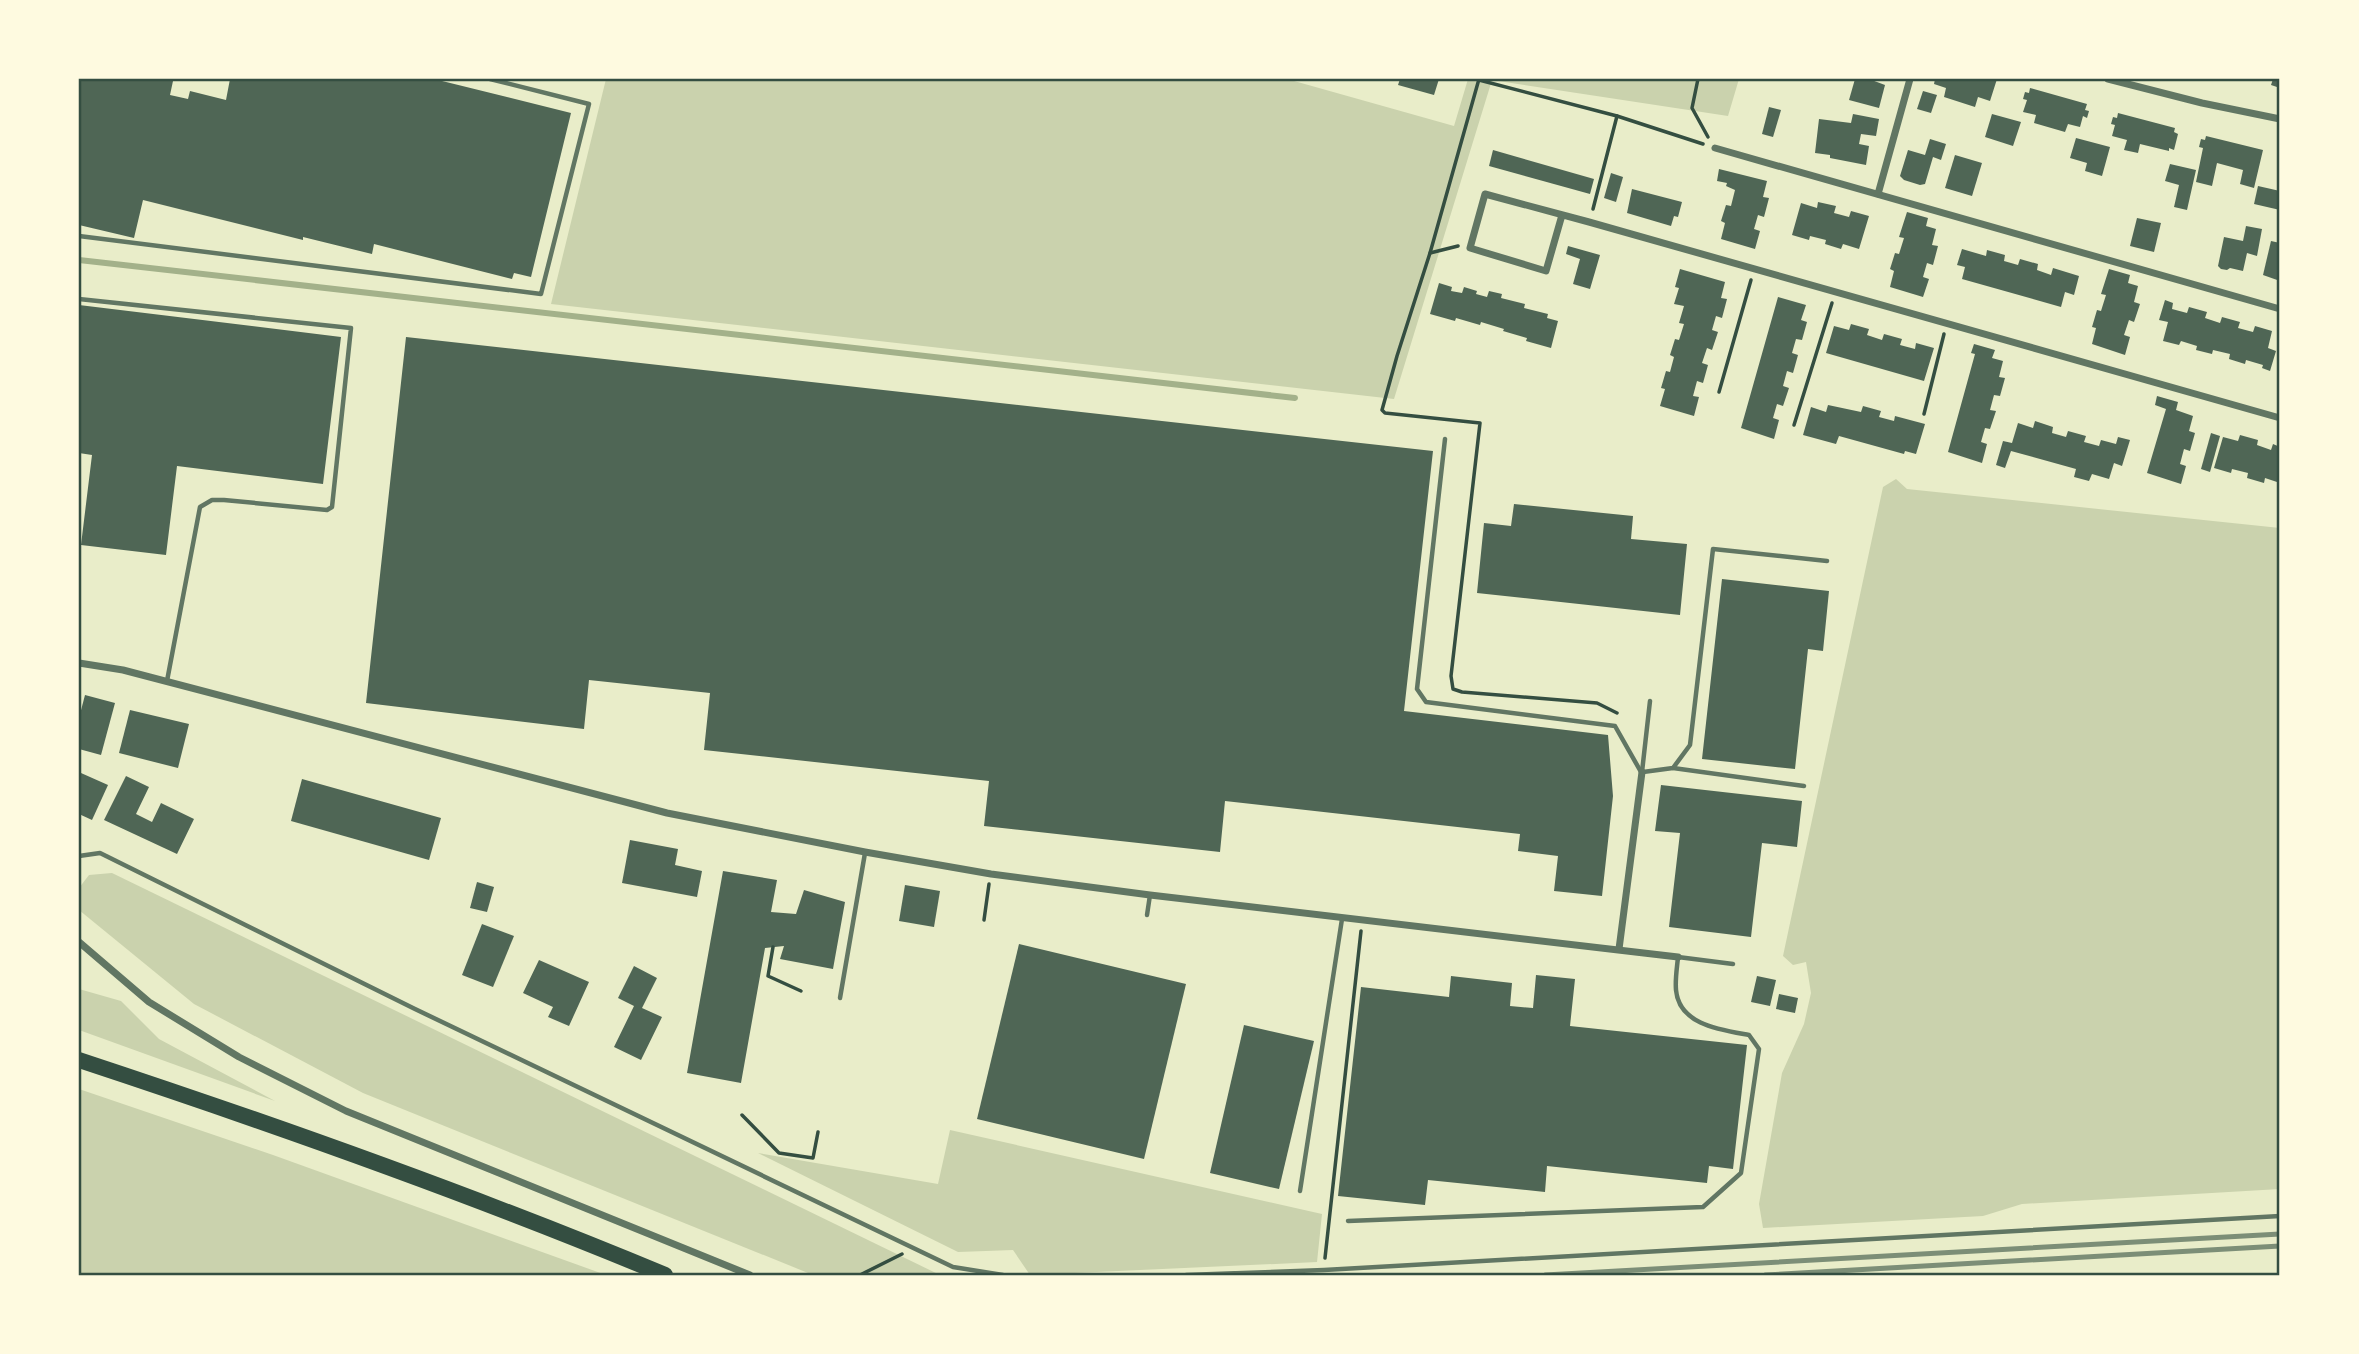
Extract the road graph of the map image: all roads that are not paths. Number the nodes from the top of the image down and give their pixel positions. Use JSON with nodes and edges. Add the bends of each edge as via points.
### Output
{"nodes":[{"id":1,"x":490,"y":79,"type":"edge"},
{"id":2,"x":1910,"y":79,"type":"edge"},
{"id":3,"x":2108,"y":79,"type":"edge"},
{"id":4,"x":2280,"y":119,"type":"edge"},
{"id":5,"x":1715,"y":148,"type":"road end"},
{"id":6,"x":1878,"y":194,"type":"junction"},
{"id":7,"x":1562,"y":215,"type":"junction"},
{"id":8,"x":79,"y":236,"type":"edge"},
{"id":9,"x":79,"y":299,"type":"edge"},
{"id":10,"x":2280,"y":309,"type":"edge"},
{"id":11,"x":2280,"y":418,"type":"edge"},
{"id":12,"x":1446,"y":439,"type":"dead end"},
{"id":13,"x":1827,"y":561,"type":"dead end"},
{"id":14,"x":79,"y":663,"type":"edge"},
{"id":15,"x":167,"y":682,"type":"junction"},
{"id":16,"x":1650,"y":701,"type":"dead end"},
{"id":17,"x":1673,"y":768,"type":"junction"},
{"id":18,"x":1642,"y":772,"type":"junction"},
{"id":19,"x":1804,"y":786,"type":"dead end"},
{"id":20,"x":865,"y":852,"type":"junction"},
{"id":21,"x":79,"y":856,"type":"edge"},
{"id":22,"x":1150,"y":895,"type":"junction"},
{"id":23,"x":1147,"y":915,"type":"dead end"},
{"id":24,"x":1342,"y":919,"type":"junction"},
{"id":25,"x":79,"y":942,"type":"edge"},
{"id":26,"x":1619,"y":949,"type":"junction"},
{"id":27,"x":1678,"y":957,"type":"junction"},
{"id":28,"x":1733,"y":964,"type":"dead end"},
{"id":29,"x":840,"y":998,"type":"dead end"},
{"id":30,"x":79,"y":1060,"type":"edge"},
{"id":31,"x":1300,"y":1191,"type":"dead end"},
{"id":32,"x":2280,"y":1216,"type":"edge"},
{"id":33,"x":1348,"y":1221,"type":"dead end"},
{"id":34,"x":665,"y":1275,"type":"edge"},
{"id":35,"x":750,"y":1275,"type":"edge"},
{"id":36,"x":1003,"y":1275,"type":"edge"},
{"id":37,"x":1186,"y":1275,"type":"edge"}],
"edges":[{"from":1,"to":8,"type":"lane","via":[[589,104],[541,294]]},
{"from":2,"to":6,"type":"street"},
{"from":3,"to":4,"type":"street"},
{"from":5,"to":6,"type":"street"},
{"from":6,"to":10,"type":"street"},
{"from":7,"to":7,"type":"street","via":[[1485,194],[1470,248],[1546,271]]},
{"from":7,"to":11,"type":"street"},
{"from":9,"to":15,"type":"lane","via":[[351,328],[332,507],[212,500],[200,507]]},
{"from":12,"to":18,"type":"lane","via":[[1417,690],[1426,702],[1615,726]]},
{"from":13,"to":17,"type":"lane","via":[[1713,549],[1690,745]]},
{"from":14,"to":15,"type":"street"},
{"from":15,"to":20,"type":"street","via":[[667,813]]},
{"from":16,"to":18,"type":"lane"},
{"from":17,"to":18,"type":"lane"},
{"from":17,"to":19,"type":"lane"},
{"from":18,"to":26,"type":"street"},
{"from":20,"to":22,"type":"street"},
{"from":20,"to":29,"type":"lane"},
{"from":21,"to":36,"type":"lane","via":[[100,853],[953,1267]]},
{"from":22,"to":23,"type":"lane"},
{"from":22,"to":24,"type":"street"},
{"from":24,"to":26,"type":"street"},
{"from":24,"to":31,"type":"lane"},
{"from":25,"to":35,"type":"street","via":[[149,1002],[239,1056],[346,1111]]},
{"from":26,"to":27,"type":"street"},
{"from":27,"to":28,"type":"lane"},
{"from":27,"to":33,"type":"lane","via":[[1676,993],[1687,1016],[1713,1028],[1749,1035],[1759,1049],[1741,1173],[1703,1207]]},
{"from":30,"to":34,"type":"highway","via":[[383,1166]]},
{"from":32,"to":37,"type":"lane"}]}
